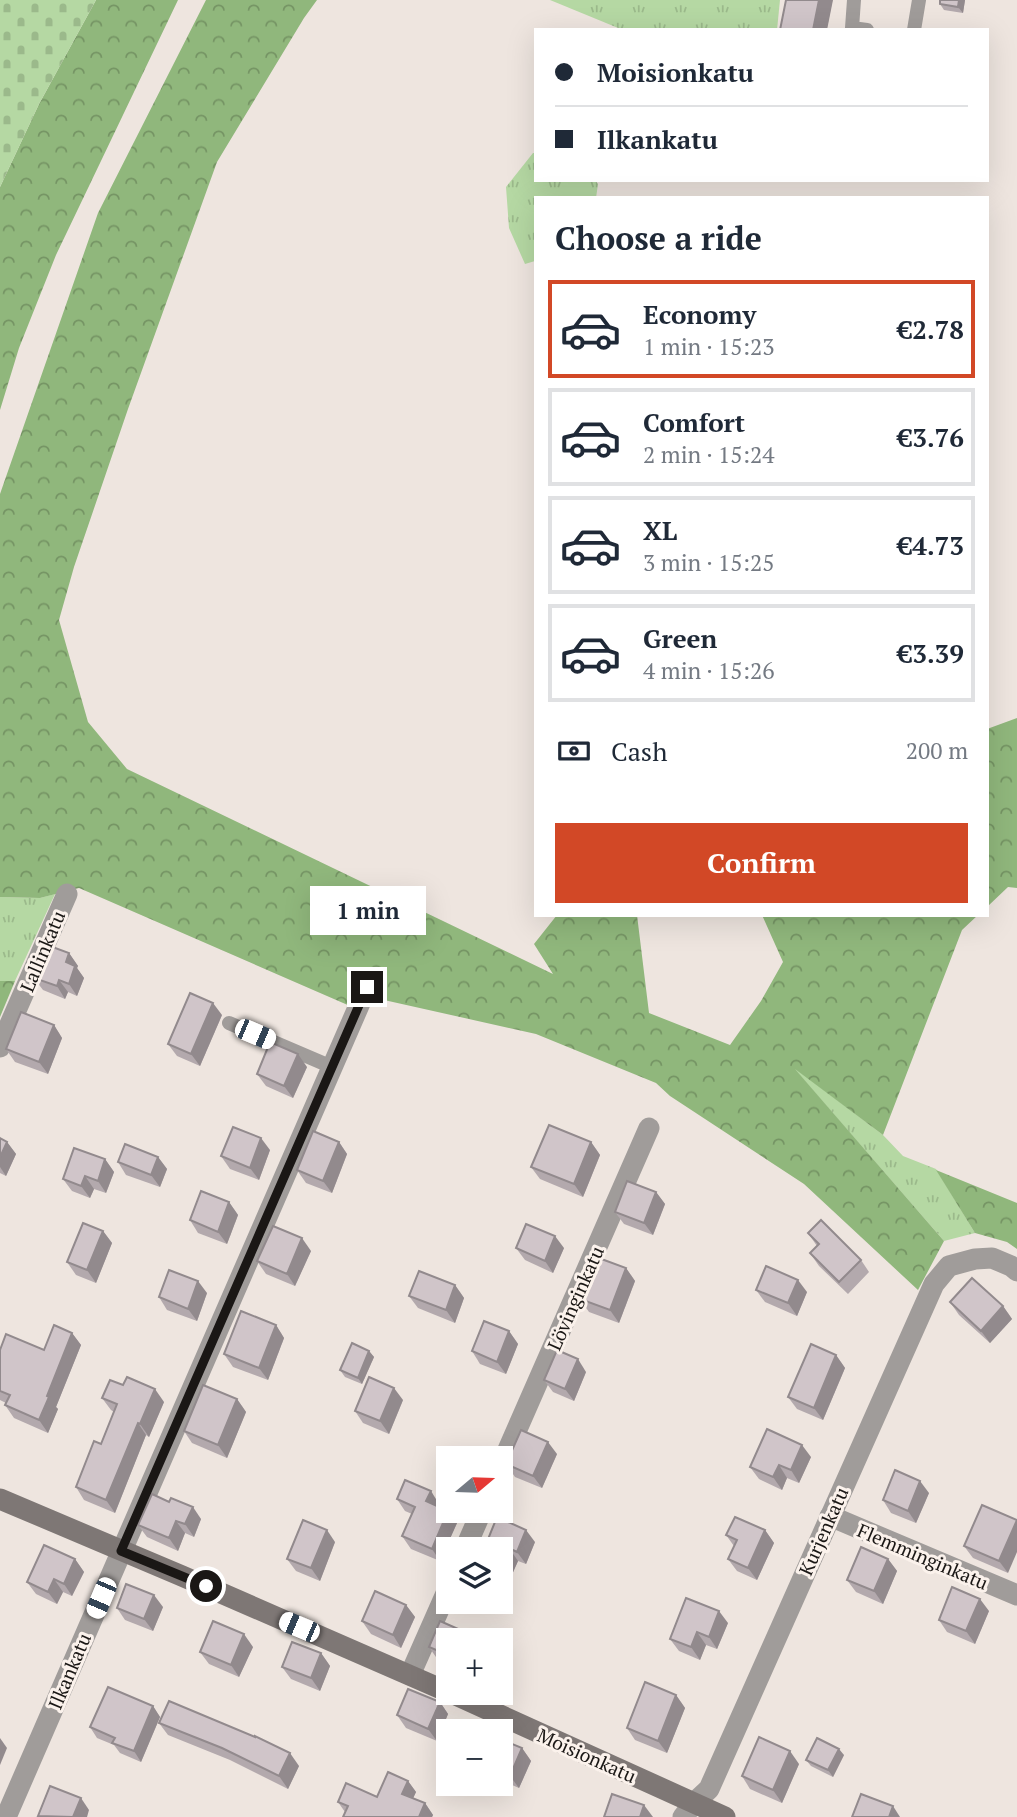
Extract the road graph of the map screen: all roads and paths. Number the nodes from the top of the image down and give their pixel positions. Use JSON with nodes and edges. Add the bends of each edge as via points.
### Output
{"nodes":[{"id":1,"x":854,"y":0,"type":"edge"},
{"id":2,"x":919,"y":0,"type":"edge"},
{"id":3,"x":852,"y":28,"type":"edge"},
{"id":4,"x":914,"y":28,"type":"edge"},
{"id":5,"x":67,"y":894,"type":"dead end"},
{"id":6,"x":367,"y":987,"type":"dead end"},
{"id":7,"x":229,"y":1023,"type":"dead end"},
{"id":8,"x":0,"y":1047,"type":"edge"},
{"id":9,"x":332,"y":1067,"type":"junction"},
{"id":10,"x":649,"y":1128,"type":"dead end"},
{"id":11,"x":1017,"y":1271,"type":"edge"},
{"id":12,"x":510,"y":1446,"type":"edge"},
{"id":13,"x":0,"y":1499,"type":"edge"},
{"id":14,"x":830,"y":1516,"type":"junction"},
{"id":15,"x":121,"y":1551,"type":"junction"},
{"id":16,"x":1017,"y":1595,"type":"edge"},
{"id":17,"x":437,"y":1614,"type":"edge"},
{"id":18,"x":410,"y":1675,"type":"junction"},
{"id":19,"x":436,"y":1686,"type":"edge"},
{"id":20,"x":475,"y":1705,"type":"edge"},
{"id":21,"x":688,"y":1810,"type":"edge"},
{"id":22,"x":6,"y":1817,"type":"edge"},
{"id":23,"x":725,"y":1817,"type":"edge"}],
"edges":[{"from":1,"to":3,"type":"lane"},
{"from":2,"to":4,"type":"lane"},
{"from":5,"to":8,"type":"street","name":"Lallinkatu"},
{"from":6,"to":9,"type":"street","name":"Ilkankatu"},
{"from":7,"to":9,"type":"lane"},
{"from":9,"to":15,"type":"street","name":"Ilkankatu"},
{"from":10,"to":12,"type":"street","name":"Lövinginkatu"},
{"from":11,"to":14,"type":"street","name":"Kurjenkatu","via":[[992,1258],[975,1259],[949,1266],[934,1284]]},
{"from":13,"to":15,"type":"street","name":"Moisionkatu"},
{"from":14,"to":16,"type":"street","name":"Flemminginkatu"},
{"from":14,"to":21,"type":"street","name":"Kurjenkatu","via":[[709,1788]]},
{"from":15,"to":18,"type":"street","name":"Moisionkatu"},
{"from":15,"to":22,"type":"street","name":"Ilkankatu"},
{"from":17,"to":18,"type":"street"},
{"from":18,"to":19,"type":"street","name":"Moisionkatu"},
{"from":20,"to":21,"type":"street","name":"Moisionkatu"},
{"from":21,"to":23,"type":"street","name":"Moisionkatu"}]}
